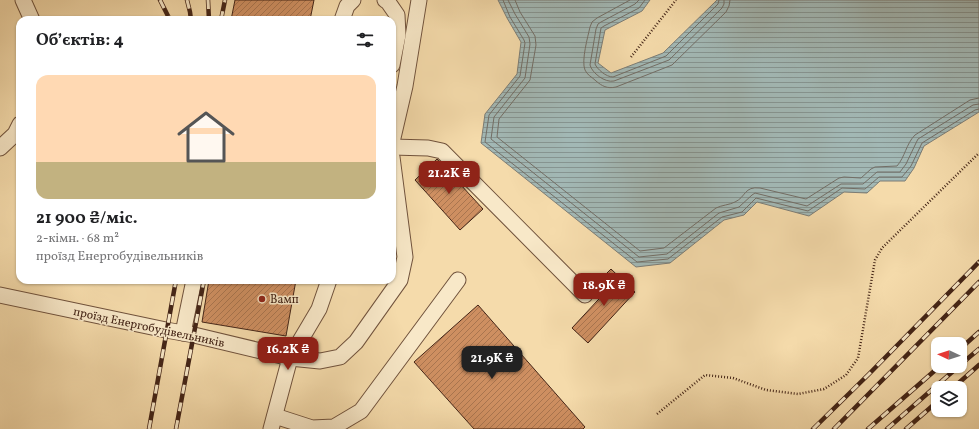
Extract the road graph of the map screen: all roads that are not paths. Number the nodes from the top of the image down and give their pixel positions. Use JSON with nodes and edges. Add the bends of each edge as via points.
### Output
{"nodes":[{"id":1,"x":23,"y":0,"type":"edge"},
{"id":2,"x":353,"y":0,"type":"edge"},
{"id":3,"x":385,"y":0,"type":"edge"},
{"id":4,"x":419,"y":0,"type":"edge"},
{"id":5,"x":30,"y":16,"type":"edge"},
{"id":6,"x":343,"y":16,"type":"edge"},
{"id":7,"x":396,"y":45,"type":"edge"},
{"id":8,"x":396,"y":125,"type":"edge"},
{"id":9,"x":16,"y":133,"type":"edge"},
{"id":10,"x":396,"y":147,"type":"edge"},
{"id":11,"x":0,"y":148,"type":"edge"},
{"id":12,"x":396,"y":188,"type":"edge"},
{"id":13,"x":458,"y":280,"type":"dead end"},
{"id":14,"x":193,"y":284,"type":"edge"},
{"id":15,"x":328,"y":284,"type":"edge"},
{"id":16,"x":0,"y":295,"type":"edge"},
{"id":17,"x":585,"y":295,"type":"dead end"},
{"id":18,"x":183,"y":333,"type":"junction"},
{"id":19,"x":290,"y":358,"type":"junction"},
{"id":20,"x":273,"y":422,"type":"edge"}],
"edges":[{"from":1,"to":5,"type":"street"},
{"from":2,"to":6,"type":"street","via":[[347,6]]},
{"from":3,"to":7,"type":"street","via":[[397,15]]},
{"from":4,"to":8,"type":"street"},
{"from":9,"to":11,"type":"street"},
{"from":10,"to":17,"type":"street","via":[[442,151]]},
{"from":12,"to":19,"type":"street","name":"проїзд Енергобудівельників","via":[[405,257],[400,280],[356,342],[340,357],[320,361]]},
{"from":13,"to":20,"type":"street","via":[[361,411],[334,427],[312,428]]},
{"from":14,"to":18,"type":"street"},
{"from":15,"to":19,"type":"street","via":[[319,309]]},
{"from":16,"to":18,"type":"street","name":"проїзд Енергобудівельників"},
{"from":18,"to":19,"type":"street","name":"проїзд Енергобудівельників"},
{"from":19,"to":20,"type":"street"}]}
